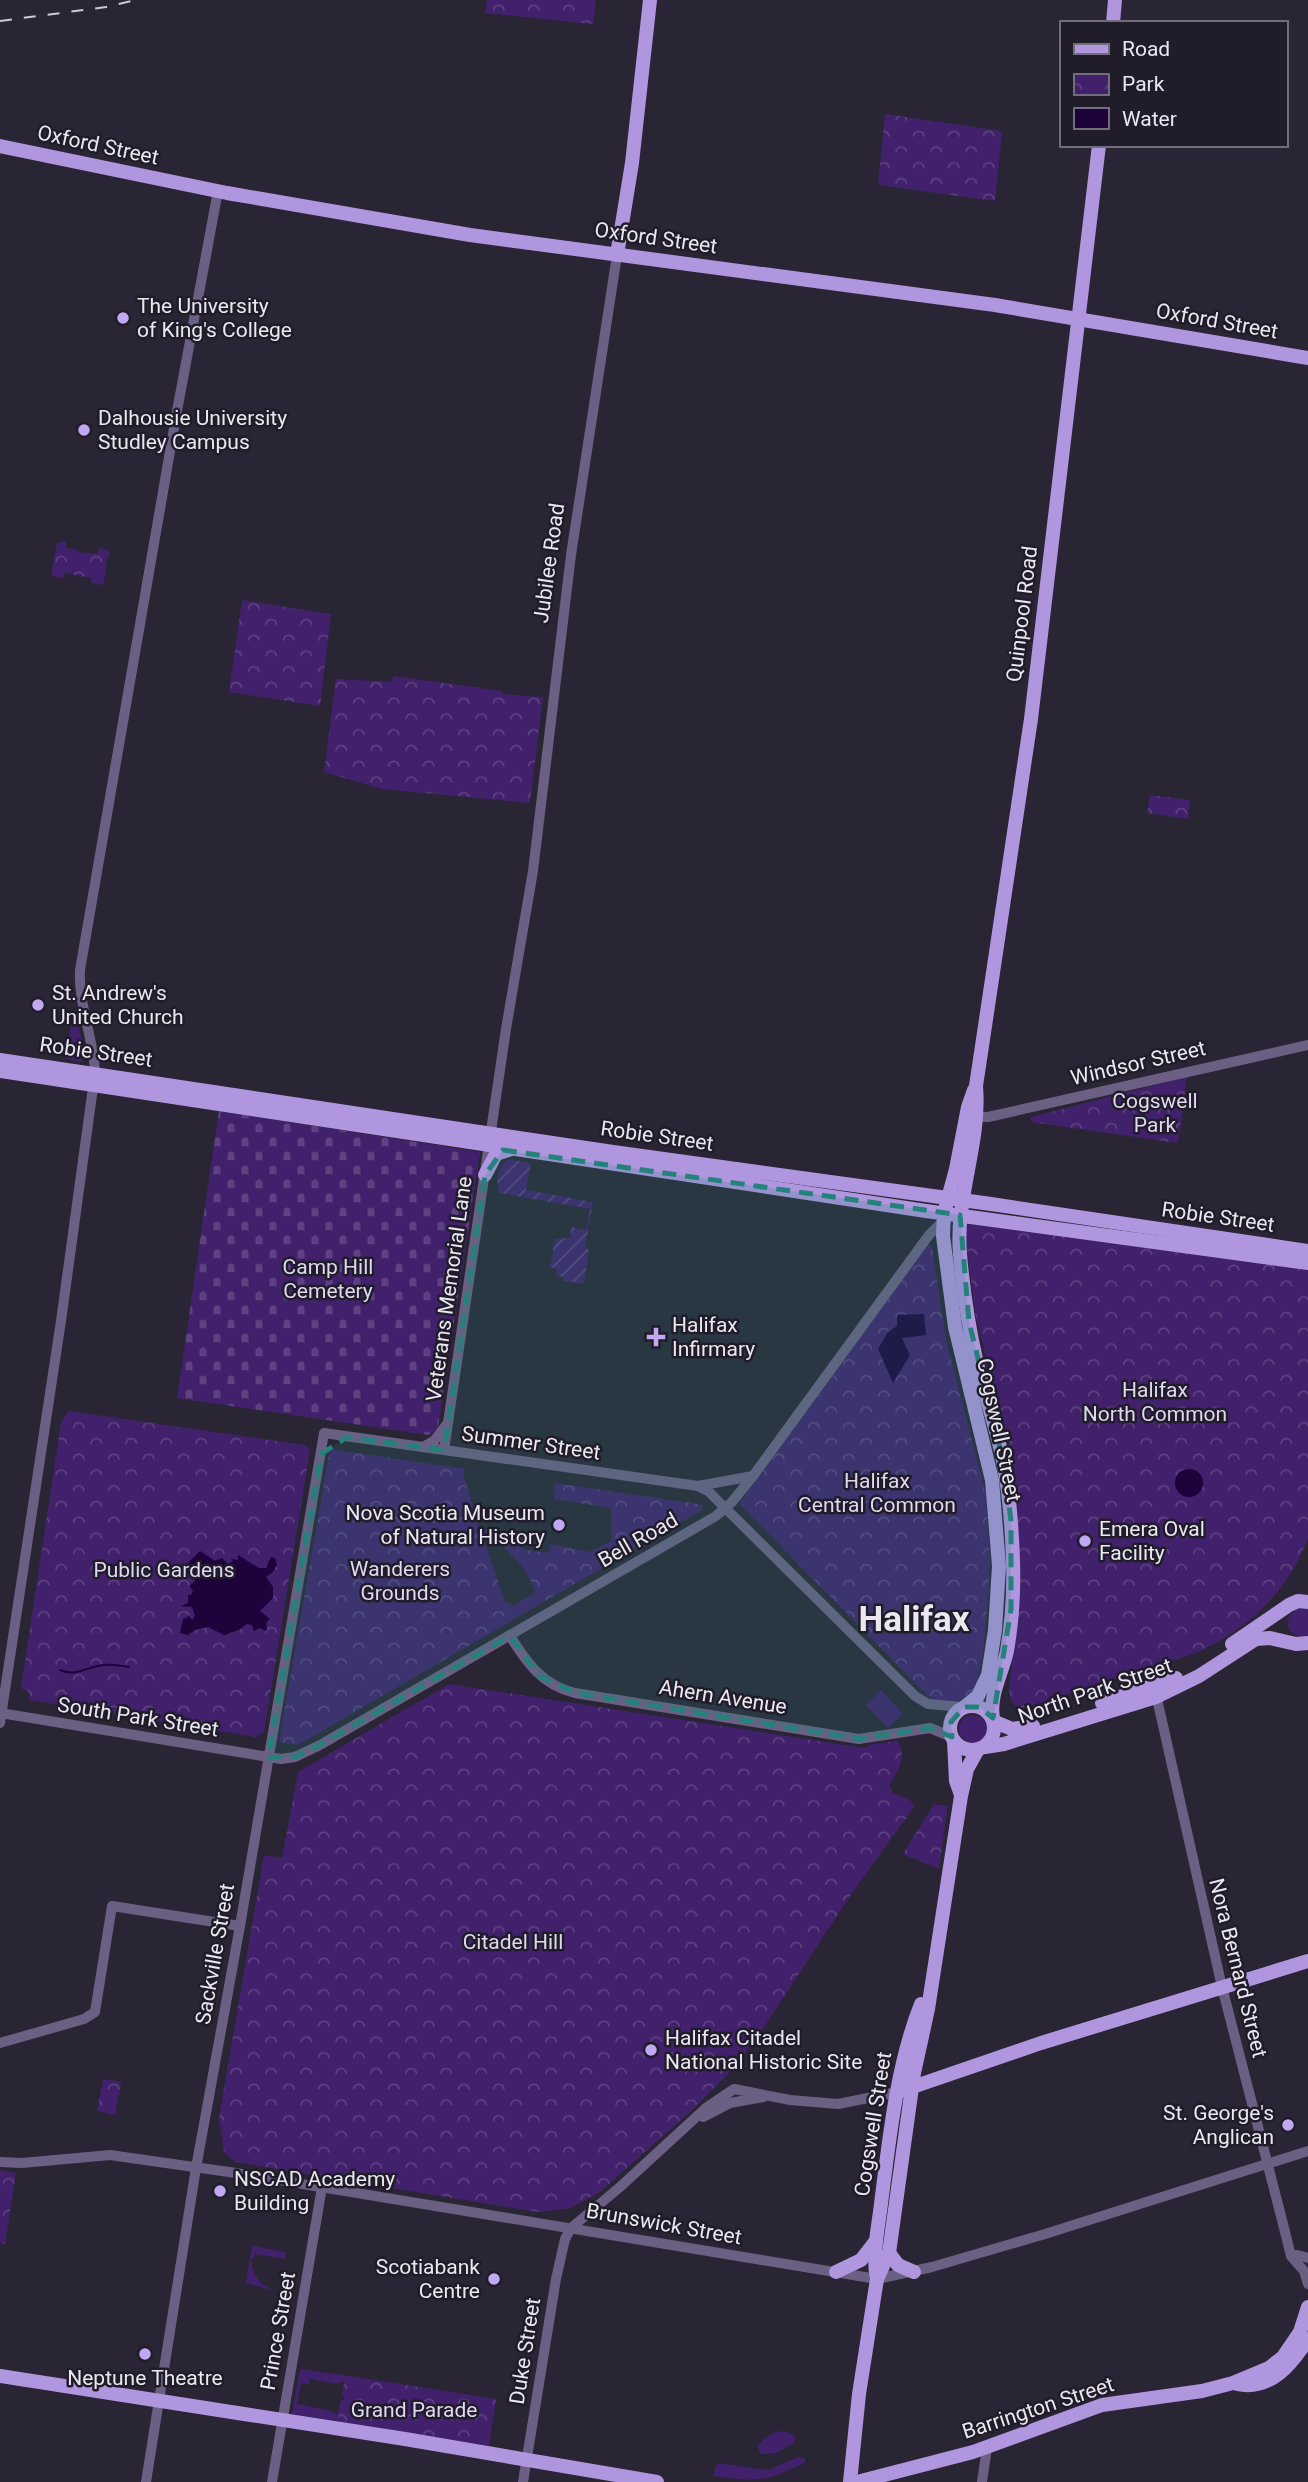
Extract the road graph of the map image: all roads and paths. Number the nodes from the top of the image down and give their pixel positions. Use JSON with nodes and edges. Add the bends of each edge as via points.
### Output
{"nodes":[{"id":1,"x":650,"y":0,"type":"edge"},
{"id":2,"x":1115,"y":0,"type":"edge"},
{"id":3,"x":1113,"y":21,"type":"edge"},
{"id":4,"x":0,"y":146,"type":"edge"},
{"id":5,"x":1099,"y":147,"type":"edge"},
{"id":6,"x":218,"y":191,"type":"junction"},
{"id":7,"x":617,"y":255,"type":"junction"},
{"id":8,"x":1079,"y":319,"type":"junction"},
{"id":9,"x":1308,"y":358,"type":"edge"},
{"id":10,"x":1308,"y":1045,"type":"edge"},
{"id":11,"x":0,"y":1060,"type":"edge"},
{"id":12,"x":0,"y":1071,"type":"edge"},
{"id":13,"x":95,"y":1079,"type":"junction"},
{"id":14,"x":976,"y":1086,"type":"junction"},
{"id":15,"x":977,"y":1117,"type":"junction"},
{"id":16,"x":491,"y":1139,"type":"junction"},
{"id":17,"x":513,"y":1149,"type":"junction"},
{"id":18,"x":963,"y":1168,"type":"junction"},
{"id":19,"x":485,"y":1175,"type":"junction"},
{"id":20,"x":929,"y":1196,"type":"junction"},
{"id":21,"x":956,"y":1199,"type":"junction"},
{"id":22,"x":991,"y":1204,"type":"junction"},
{"id":23,"x":947,"y":1215,"type":"junction"},
{"id":24,"x":1308,"y":1251,"type":"edge"},
{"id":25,"x":1308,"y":1263,"type":"edge"},
{"id":26,"x":449,"y":1422,"type":"junction"},
{"id":27,"x":324,"y":1433,"type":"joint"},
{"id":28,"x":347,"y":1437,"type":"junction"},
{"id":29,"x":423,"y":1447,"type":"junction"},
{"id":30,"x":444,"y":1450,"type":"junction"},
{"id":31,"x":321,"y":1454,"type":"junction"},
{"id":32,"x":753,"y":1476,"type":"junction"},
{"id":33,"x":698,"y":1486,"type":"junction"},
{"id":34,"x":726,"y":1509,"type":"junction"},
{"id":35,"x":1307,"y":1587,"type":"edge"},
{"id":36,"x":1308,"y":1602,"type":"edge"},
{"id":37,"x":1289,"y":1606,"type":"junction"},
{"id":38,"x":510,"y":1636,"type":"junction"},
{"id":39,"x":1290,"y":1641,"type":"junction"},
{"id":40,"x":1308,"y":1643,"type":"edge"},
{"id":41,"x":1155,"y":1692,"type":"junction"},
{"id":42,"x":965,"y":1707,"type":"junction"},
{"id":43,"x":0,"y":1716,"type":"edge"},
{"id":44,"x":994,"y":1720,"type":"junction"},
{"id":45,"x":953,"y":1739,"type":"junction"},
{"id":46,"x":981,"y":1749,"type":"junction"},
{"id":47,"x":268,"y":1758,"type":"junction"},
{"id":48,"x":961,"y":1796,"type":"junction"},
{"id":49,"x":240,"y":1926,"type":"junction"},
{"id":50,"x":1308,"y":1961,"type":"edge"},
{"id":51,"x":1222,"y":1987,"type":"junction"},
{"id":52,"x":0,"y":2043,"type":"edge"},
{"id":53,"x":905,"y":2090,"type":"junction"},
{"id":54,"x":1308,"y":2151,"type":"edge"},
{"id":55,"x":0,"y":2162,"type":"edge"},
{"id":56,"x":1268,"y":2164,"type":"junction"},
{"id":57,"x":196,"y":2168,"type":"junction"},
{"id":58,"x":322,"y":2188,"type":"junction"},
{"id":59,"x":571,"y":2228,"type":"junction"},
{"id":60,"x":877,"y":2237,"type":"junction"},
{"id":61,"x":889,"y":2253,"type":"junction"},
{"id":62,"x":1292,"y":2256,"type":"junction"},
{"id":63,"x":1308,"y":2258,"type":"edge"},
{"id":64,"x":836,"y":2272,"type":"junction"},
{"id":65,"x":914,"y":2272,"type":"junction"},
{"id":66,"x":877,"y":2279,"type":"junction"},
{"id":67,"x":1308,"y":2284,"type":"edge"},
{"id":68,"x":1308,"y":2307,"type":"edge"},
{"id":69,"x":1308,"y":2339,"type":"edge"},
{"id":70,"x":0,"y":2376,"type":"edge"},
{"id":71,"x":1233,"y":2383,"type":"junction"},
{"id":72,"x":159,"y":2401,"type":"junction"},
{"id":73,"x":281,"y":2420,"type":"junction"},
{"id":74,"x":987,"y":2448,"type":"junction"},
{"id":75,"x":528,"y":2462,"type":"junction"},
{"id":76,"x":146,"y":2482,"type":"edge"},
{"id":77,"x":272,"y":2482,"type":"edge"},
{"id":78,"x":523,"y":2482,"type":"edge"},
{"id":79,"x":657,"y":2482,"type":"edge"},
{"id":80,"x":850,"y":2482,"type":"edge"},
{"id":81,"x":857,"y":2482,"type":"edge"},
{"id":82,"x":982,"y":2482,"type":"edge"}],
"edges":[{"from":1,"to":7,"type":"main road","name":"Jubilee Road"},
{"from":2,"to":3,"type":"main road"},
{"from":4,"to":6,"type":"main road","name":"Oxford Street"},
{"from":5,"to":8,"type":"main road","name":"Quinpool Road"},
{"from":6,"to":7,"type":"main road","name":"Oxford Street"},
{"from":6,"to":13,"type":"street","via":[[80,970]]},
{"from":7,"to":8,"type":"main road","name":"Oxford Street"},
{"from":7,"to":16,"type":"street","name":"Jubilee Road","via":[[568,579],[533,871]]},
{"from":8,"to":9,"type":"main road","name":"Oxford Street"},
{"from":8,"to":14,"type":"main road","name":"Quinpool Road","via":[[1031,719]]},
{"from":10,"to":15,"type":"street","name":"Windsor Street"},
{"from":11,"to":13,"type":"main road","name":"Robie Street"},
{"from":12,"to":13,"type":"main road","name":"Robie Street"},
{"from":13,"to":16,"type":"main road","name":"Robie Street"},
{"from":13,"to":43,"type":"street"},
{"from":14,"to":15,"type":"main road","name":"Quinpool Road"},
{"from":14,"to":18,"type":"main road","name":"Quinpool Road","via":[[968,1107]]},
{"from":15,"to":18,"type":"main road","name":"Quinpool Road"},
{"from":16,"to":17,"type":"main road","name":"Robie Street"},
{"from":16,"to":19,"type":"street","name":"Veterans Memorial Lane"},
{"from":16,"to":20,"type":"main road","name":"Robie Street","via":[[672,1158]]},
{"from":17,"to":19,"type":"main road","via":[[496,1154]]},
{"from":17,"to":23,"type":"main road","name":"Robie Street"},
{"from":18,"to":20,"type":"main road"},
{"from":18,"to":21,"type":"main road","name":"Quinpool Road"},
{"from":18,"to":22,"type":"main road"},
{"from":19,"to":26,"type":"street","name":"Veterans Memorial Lane"},
{"from":20,"to":21,"type":"main road","name":"Robie Street"},
{"from":21,"to":22,"type":"main road","name":"Robie Street"},
{"from":21,"to":23,"type":"main road","name":"Quinpool Road"},
{"from":21,"to":23,"type":"street","name":"Bell Road"},
{"from":22,"to":24,"type":"main road","name":"Robie Street"},
{"from":23,"to":25,"type":"main road","name":"Robie Street"},
{"from":23,"to":32,"type":"street","name":"Bell Road"},
{"from":23,"to":42,"type":"main road","name":"Cogswell Street","via":[[945,1258],[955,1327],[992,1480],[999,1566],[988,1675],[978,1696]]},
{"from":23,"to":44,"type":"main road","name":"Cogswell Street","via":[[960,1252],[969,1322],[1004,1464],[1011,1521],[1011,1609],[992,1703]]},
{"from":26,"to":29,"type":"street"},
{"from":26,"to":30,"type":"street","name":"Veterans Memorial Lane"},
{"from":27,"to":28,"type":"street","name":"Summer Street"},
{"from":27,"to":31,"type":"street","name":"Sackville Street"},
{"from":28,"to":29,"type":"street","name":"Summer Street"},
{"from":28,"to":31,"type":"street"},
{"from":29,"to":30,"type":"street","name":"Summer Street"},
{"from":30,"to":33,"type":"street","name":"Summer Street"},
{"from":31,"to":47,"type":"street","name":"Sackville Street"},
{"from":32,"to":33,"type":"street"},
{"from":32,"to":34,"type":"street","name":"Bell Road"},
{"from":33,"to":34,"type":"street"},
{"from":34,"to":38,"type":"street","name":"Bell Road"},
{"from":34,"to":42,"type":"street","via":[[915,1696],[928,1704]]},
{"from":35,"to":37,"type":"main road","name":"North Park Street"},
{"from":36,"to":37,"type":"main road"},
{"from":37,"to":39,"type":"main road","via":[[1280,1618],[1280,1628]]},
{"from":37,"to":41,"type":"main road","name":"North Park Street"},
{"from":38,"to":45,"type":"street","name":"Ahern Avenue","via":[[539,1676],[575,1693],[859,1739],[930,1728]]},
{"from":38,"to":47,"type":"street","name":"Bell Road","via":[[320,1745],[295,1757]]},
{"from":39,"to":40,"type":"main road","name":"North Park Street"},
{"from":39,"to":41,"type":"main road","name":"North Park Street","via":[[1256,1639],[1199,1676]]},
{"from":41,"to":44,"type":"main road","name":"North Park Street","via":[[1026,1729],[1012,1729]]},
{"from":41,"to":46,"type":"main road","name":"North Park Street"},
{"from":41,"to":51,"type":"street","name":"Nora Bernard Street"},
{"from":42,"to":44,"type":"main road","via":[[985,1709]]},
{"from":42,"to":45,"type":"main road","via":[[951,1722]]},
{"from":43,"to":47,"type":"street","name":"South Park Street"},
{"from":44,"to":46,"type":"main road","via":[[993,1735]]},
{"from":45,"to":46,"type":"main road","via":[[964,1749]]},
{"from":45,"to":48,"type":"main road","name":"Cogswell Street"},
{"from":46,"to":48,"type":"main road","name":"Cogswell Street","via":[[967,1769]]},
{"from":47,"to":49,"type":"street","name":"Sackville Street"},
{"from":48,"to":53,"type":"main road","name":"Cogswell Street","via":[[931,1980],[908,2041]]},
{"from":49,"to":52,"type":"street","via":[[112,1906],[94,2012]]},
{"from":49,"to":57,"type":"street","name":"Sackville Street"},
{"from":50,"to":51,"type":"main road"},
{"from":51,"to":53,"type":"main road"},
{"from":51,"to":56,"type":"street","name":"Nora Bernard Street"},
{"from":53,"to":59,"type":"street","via":[[838,2104],[734,2089],[706,2108]]},
{"from":53,"to":60,"type":"main road","name":"Cogswell Street"},
{"from":53,"to":61,"type":"main road","name":"Cogswell Street"},
{"from":54,"to":56,"type":"street","name":"Brunswick Street"},
{"from":55,"to":57,"type":"street","name":"Brunswick Street","via":[[110,2155]]},
{"from":56,"to":62,"type":"street","name":"Nora Bernard Street"},
{"from":56,"to":65,"type":"street","name":"Brunswick Street"},
{"from":57,"to":58,"type":"street","name":"Brunswick Street"},
{"from":57,"to":72,"type":"street","name":"Sackville Street"},
{"from":58,"to":59,"type":"street","name":"Brunswick Street"},
{"from":58,"to":73,"type":"street","name":"Prince Street"},
{"from":59,"to":64,"type":"street","name":"Brunswick Street"},
{"from":59,"to":75,"type":"street","name":"Duke Street","via":[[556,2279]]},
{"from":60,"to":64,"type":"main road","via":[[861,2260]]},
{"from":60,"to":66,"type":"main road","name":"Cogswell Street"},
{"from":61,"to":65,"type":"main road","via":[[898,2265]]},
{"from":61,"to":66,"type":"main road","name":"Cogswell Street"},
{"from":62,"to":63,"type":"street"},
{"from":62,"to":67,"type":"street","name":"Nora Bernard Street"},
{"from":64,"to":66,"type":"street","name":"Brunswick Street"},
{"from":65,"to":66,"type":"street","name":"Brunswick Street"},
{"from":66,"to":80,"type":"main road","name":"Cogswell Street"},
{"from":68,"to":71,"type":"main road","name":"Barrington Street","via":[[1300,2332],[1283,2357]]},
{"from":69,"to":71,"type":"main road","name":"Barrington Street","via":[[1276,2376],[1252,2385]]},
{"from":70,"to":72,"type":"main road"},
{"from":71,"to":74,"type":"main road","name":"Barrington Street","via":[[1102,2405]]},
{"from":72,"to":73,"type":"main road"},
{"from":72,"to":76,"type":"street","name":"Sackville Street"},
{"from":73,"to":75,"type":"main road"},
{"from":73,"to":77,"type":"street","name":"Prince Street"},
{"from":74,"to":81,"type":"main road","name":"Barrington Street"},
{"from":74,"to":82,"type":"street"},
{"from":75,"to":78,"type":"street","name":"Duke Street"},
{"from":75,"to":79,"type":"main road"}]}
